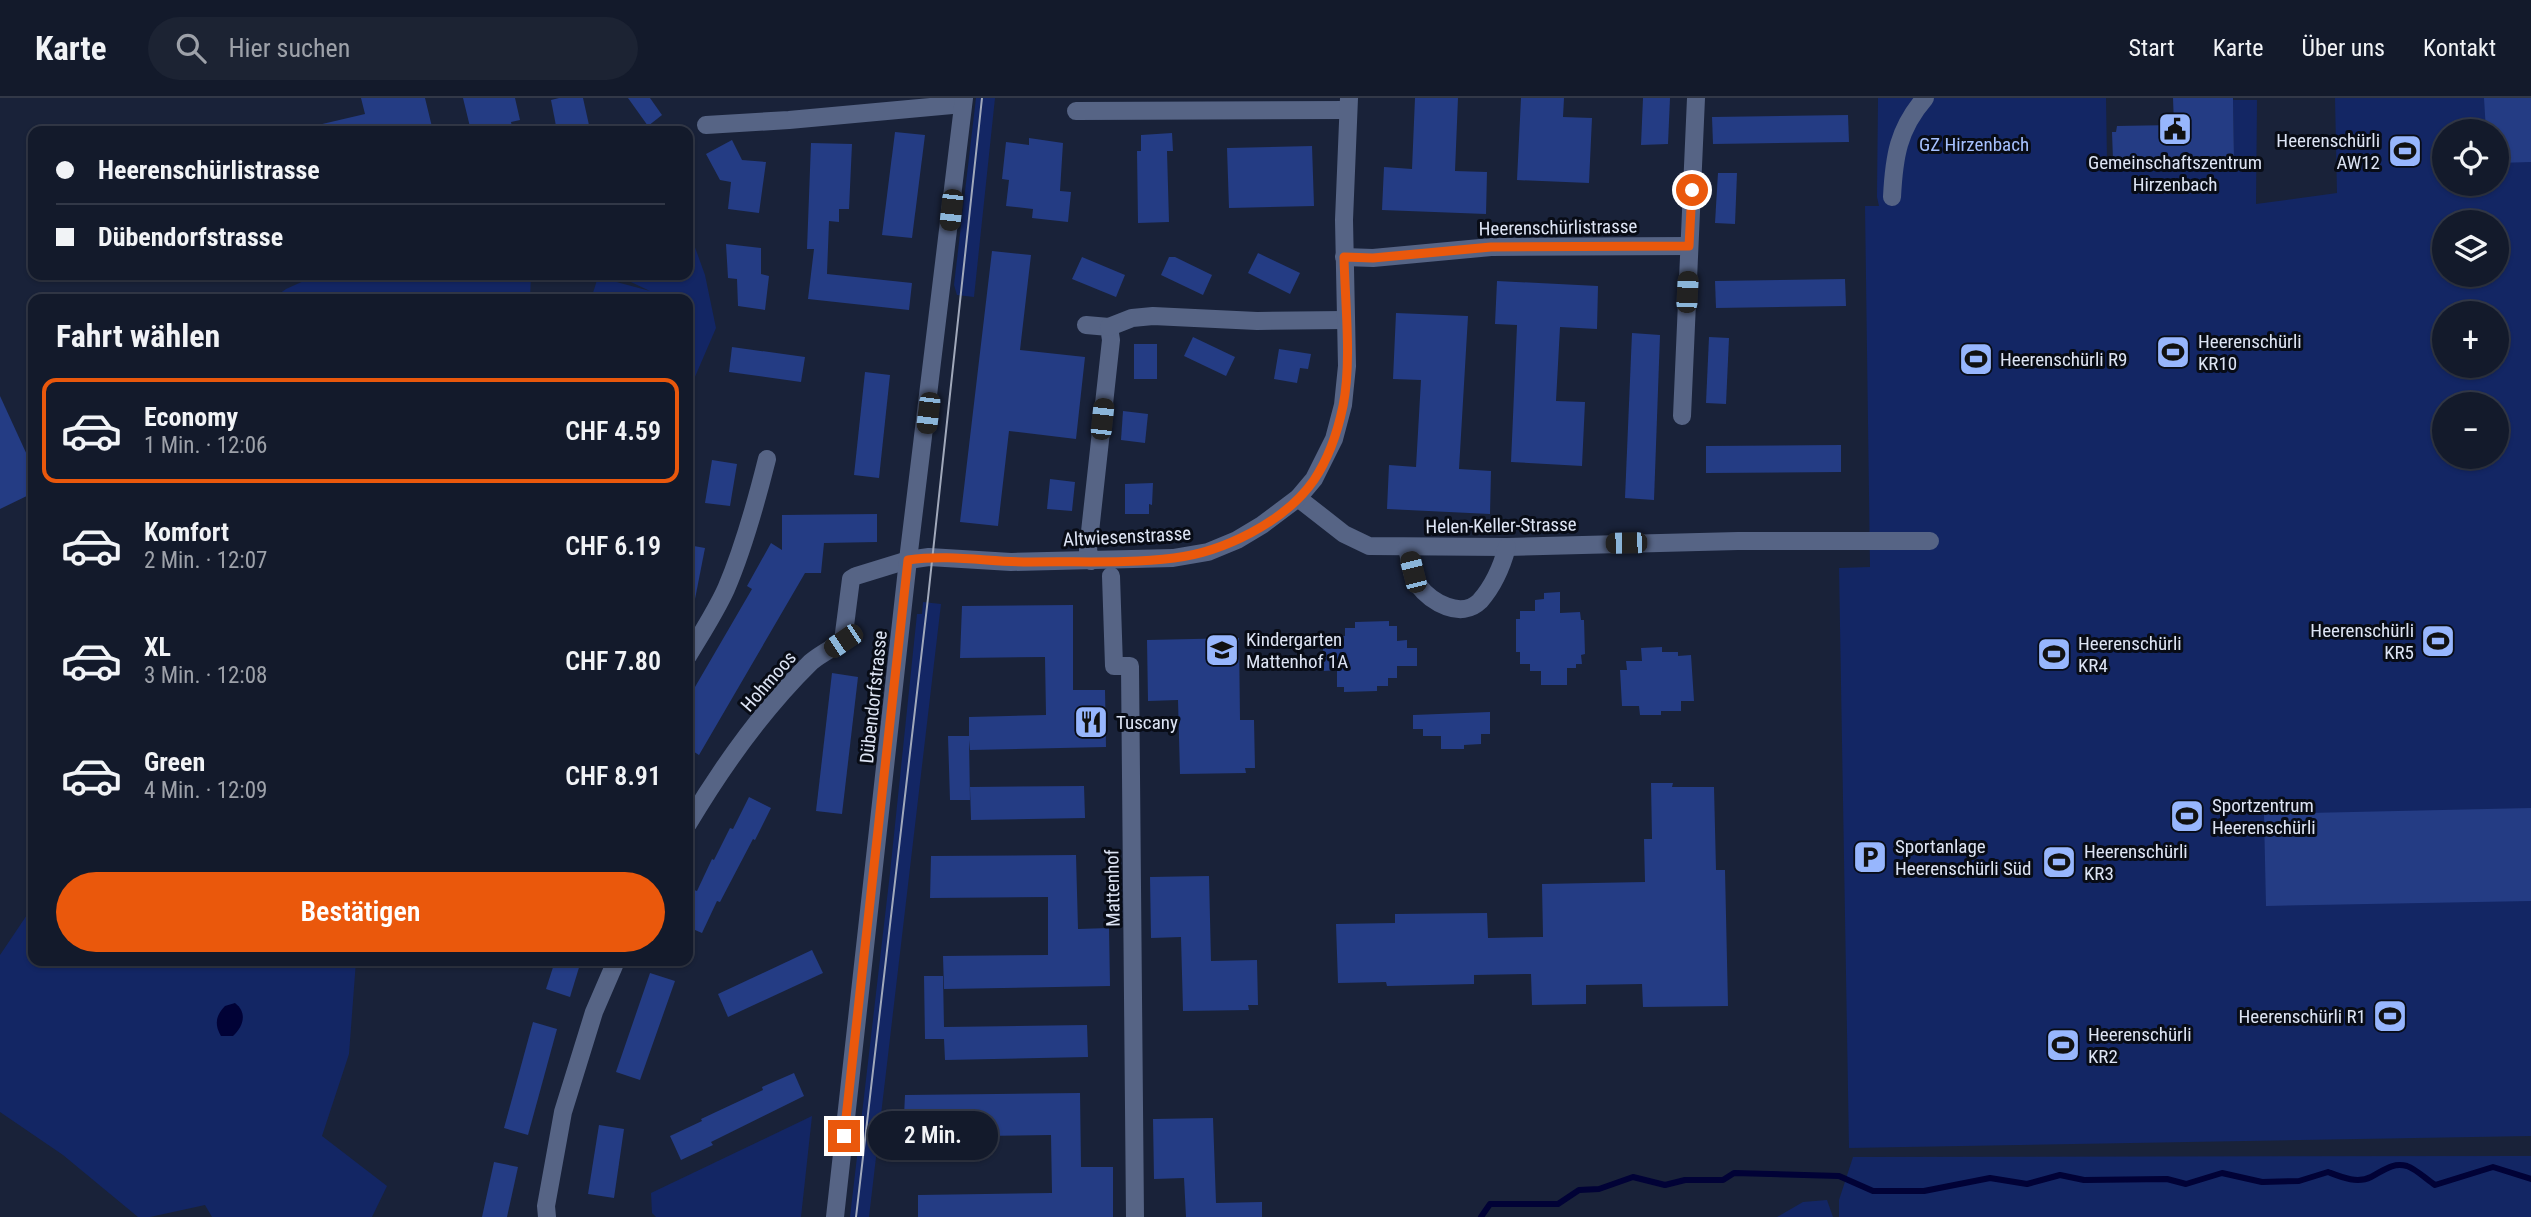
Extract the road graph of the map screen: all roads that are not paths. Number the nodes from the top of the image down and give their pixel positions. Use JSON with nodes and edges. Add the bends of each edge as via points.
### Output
{"nodes":[{"id":1,"x":1696,"y":98,"type":"edge"},
{"id":2,"x":1925,"y":98,"type":"edge"},
{"id":3,"x":964,"y":101,"type":"edge"},
{"id":4,"x":1348,"y":104,"type":"edge"},
{"id":5,"x":1076,"y":111,"type":"dead end"},
{"id":6,"x":706,"y":125,"type":"dead end"},
{"id":7,"x":1892,"y":197,"type":"dead end"},
{"id":8,"x":1689,"y":246,"type":"junction"},
{"id":9,"x":1344,"y":257,"type":"junction"},
{"id":10,"x":1345,"y":320,"type":"junction"},
{"id":11,"x":1086,"y":325,"type":"dead end"},
{"id":12,"x":1109,"y":327,"type":"junction"},
{"id":13,"x":1682,"y":416,"type":"dead end"},
{"id":14,"x":767,"y":459,"type":"dead end"},
{"id":15,"x":1298,"y":498,"type":"junction"},
{"id":16,"x":1930,"y":541,"type":"dead end"},
{"id":17,"x":1507,"y":547,"type":"junction"},
{"id":18,"x":1407,"y":548,"type":"junction"},
{"id":19,"x":908,"y":560,"type":"junction"},
{"id":20,"x":1091,"y":561,"type":"junction"},
{"id":21,"x":1111,"y":576,"type":"dead end"},
{"id":22,"x":693,"y":648,"type":"edge"},
{"id":23,"x":693,"y":815,"type":"edge"},
{"id":24,"x":614,"y":966,"type":"edge"},
{"id":25,"x":547,"y":1217,"type":"edge"},
{"id":26,"x":835,"y":1217,"type":"edge"},
{"id":27,"x":1135,"y":1217,"type":"edge"}],
"edges":[{"from":1,"to":8,"type":"street"},
{"from":2,"to":7,"type":"street","via":[[1899,137]]},
{"from":3,"to":6,"type":"street"},
{"from":3,"to":19,"type":"street","name":"Dübendorfstrasse"},
{"from":4,"to":5,"type":"street"},
{"from":4,"to":9,"type":"street","name":"Altwiesenstrasse"},
{"from":8,"to":9,"type":"street","name":"Heerenschürlistrasse","via":[[1491,247]]},
{"from":8,"to":13,"type":"street"},
{"from":9,"to":10,"type":"street","name":"Altwiesenstrasse"},
{"from":10,"to":12,"type":"street","via":[[1153,316]]},
{"from":10,"to":15,"type":"street","name":"Altwiesenstrasse","via":[[1343,405],[1334,439],[1314,479]]},
{"from":11,"to":12,"type":"street"},
{"from":12,"to":20,"type":"street","via":[[1088,550]]},
{"from":14,"to":22,"type":"street","via":[[738,559]]},
{"from":15,"to":18,"type":"street","name":"Helen-Keller-Strasse","via":[[1344,534],[1369,546]]},
{"from":15,"to":20,"type":"street","name":"Altwiesenstrasse","via":[[1262,526],[1208,552]]},
{"from":16,"to":17,"type":"street","name":"Helen-Keller-Strasse"},
{"from":17,"to":18,"type":"street","name":"Helen-Keller-Strasse"},
{"from":17,"to":18,"type":"street","via":[[1500,570],[1478,603],[1463,608],[1444,608],[1417,584]]},
{"from":19,"to":20,"type":"street","name":"Altwiesenstrasse"},
{"from":19,"to":23,"type":"street","name":"Hohmoos","via":[[851,579],[843,641],[813,660],[774,702]]},
{"from":19,"to":26,"type":"street","name":"Dübendorfstrasse"},
{"from":21,"to":27,"type":"street","name":"Mattenhof","via":[[1114,666],[1130,666]]},
{"from":24,"to":25,"type":"street","via":[[594,1012],[563,1112]]}]}
